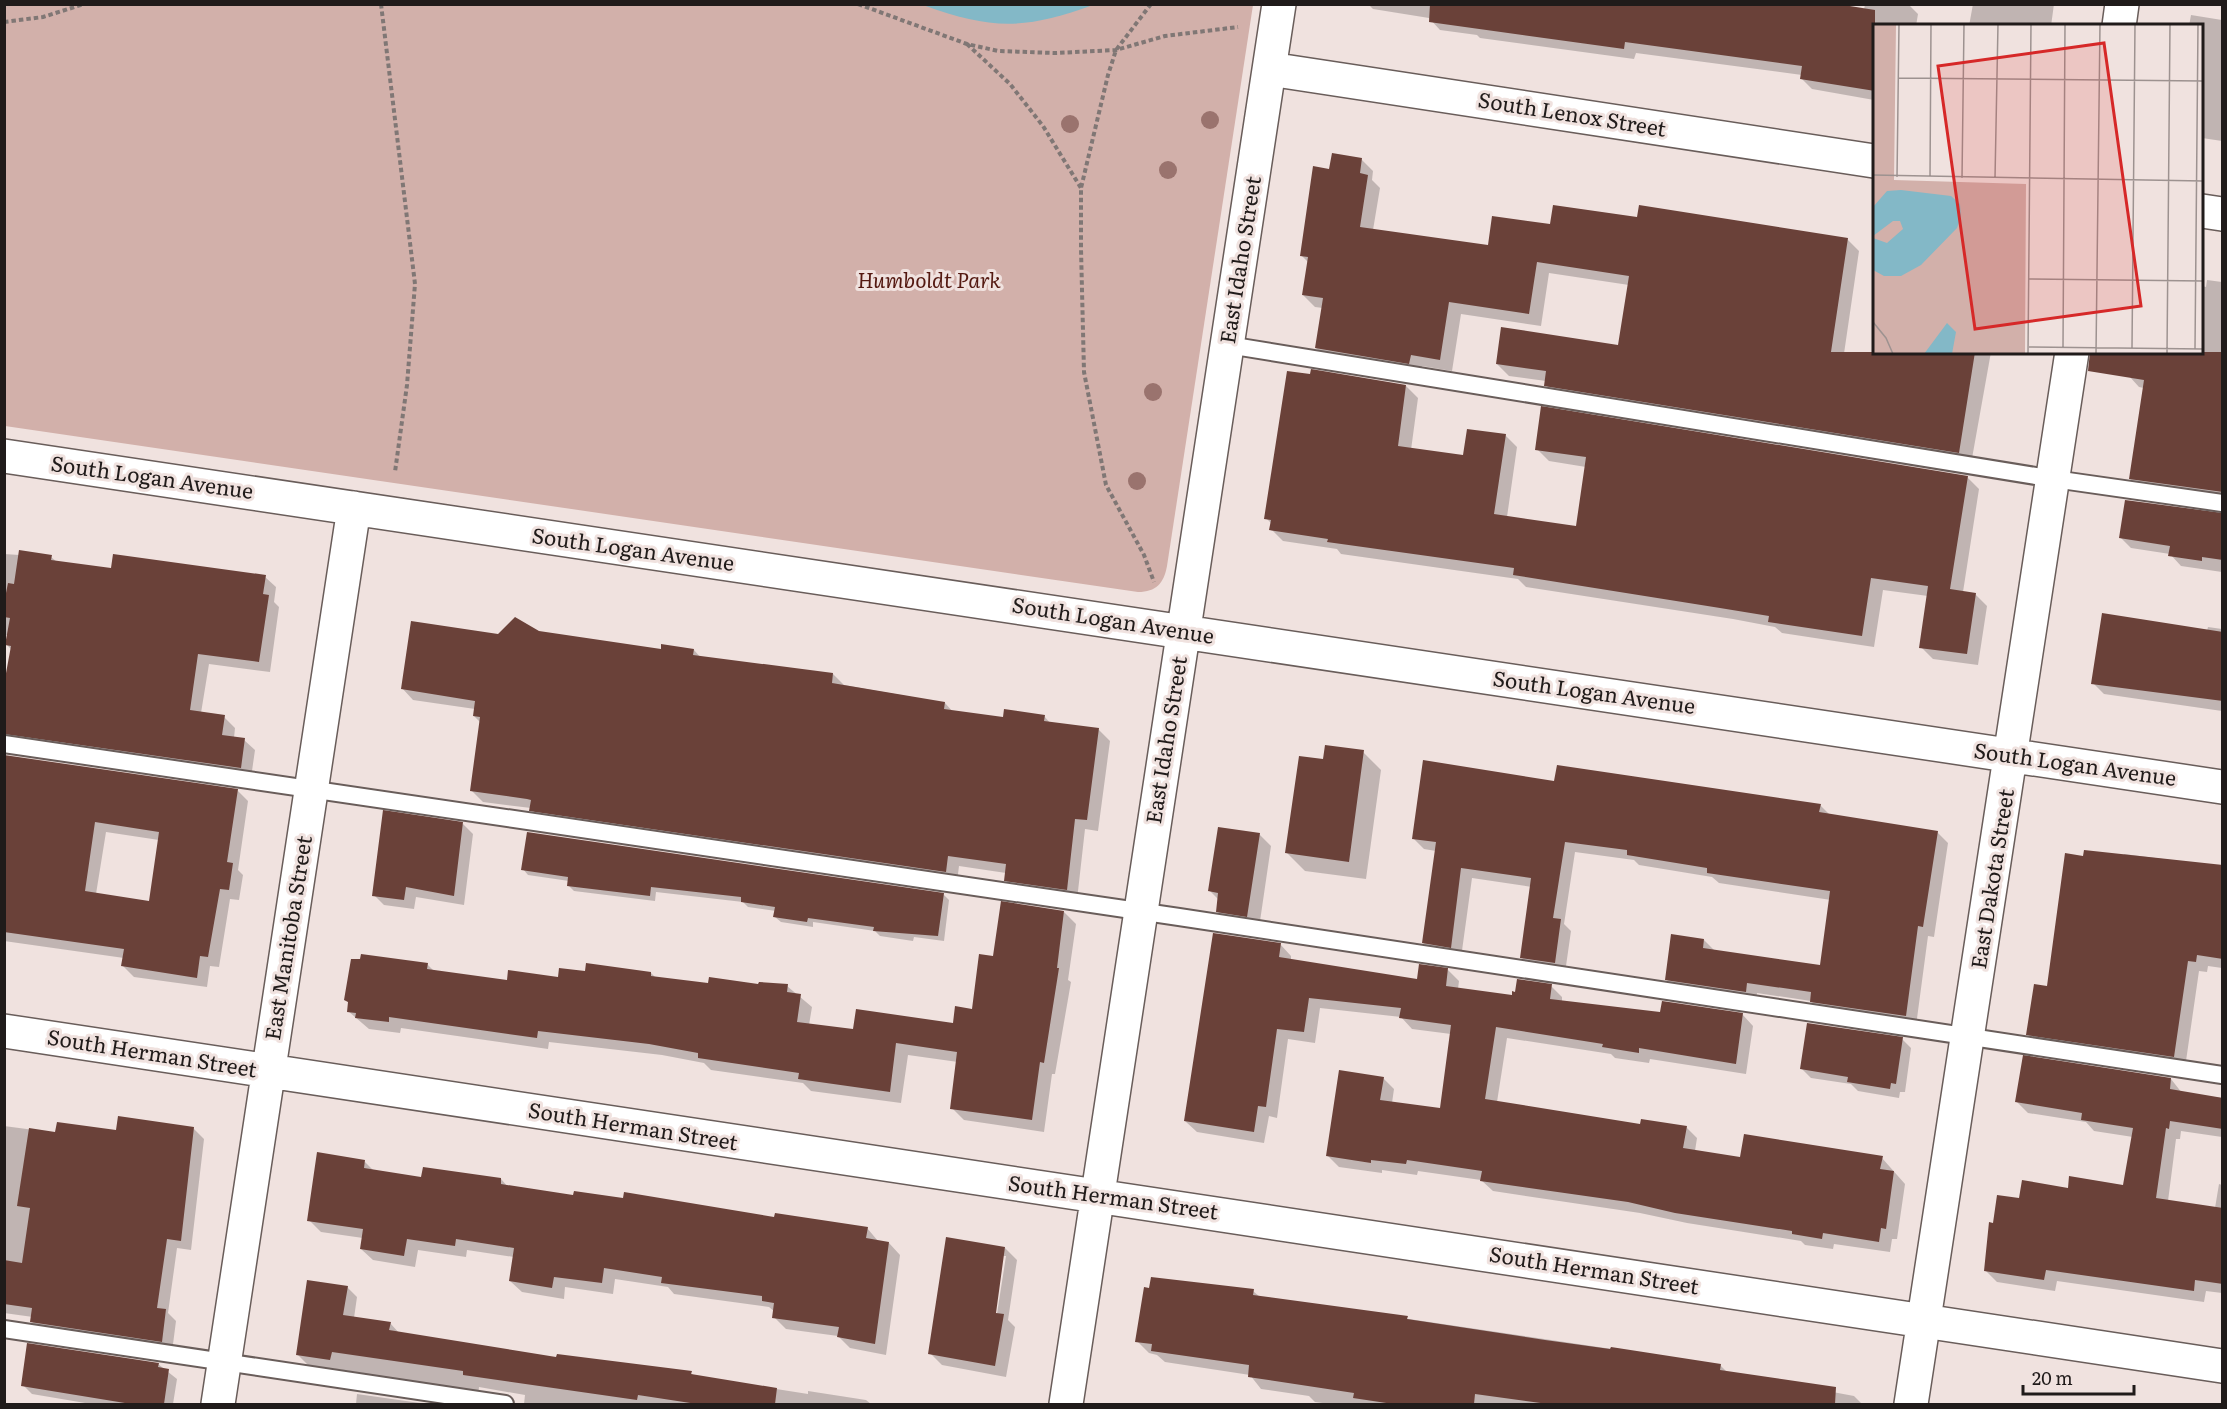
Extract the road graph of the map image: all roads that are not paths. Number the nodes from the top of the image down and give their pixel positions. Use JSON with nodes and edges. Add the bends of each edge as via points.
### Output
{"nodes":[{"id":1,"x":1280,"y":4,"type":"edge"},
{"id":2,"x":2122,"y":4,"type":"edge"},
{"id":3,"x":2119,"y":24,"type":"edge"},
{"id":4,"x":1270,"y":69,"type":"junction"},
{"id":5,"x":1873,"y":161,"type":"edge"},
{"id":6,"x":2203,"y":211,"type":"edge"},
{"id":7,"x":2223,"y":214,"type":"edge"},
{"id":8,"x":1228,"y":345,"type":"junction"},
{"id":9,"x":2072,"y":354,"type":"edge"},
{"id":10,"x":4,"y":456,"type":"edge"},
{"id":11,"x":2054,"y":479,"type":"junction"},
{"id":12,"x":2223,"y":503,"type":"edge"},
{"id":13,"x":354,"y":508,"type":"junction"},
{"id":14,"x":1184,"y":632,"type":"junction"},
{"id":15,"x":4,"y":744,"type":"edge"},
{"id":16,"x":2012,"y":756,"type":"junction"},
{"id":17,"x":2223,"y":787,"type":"edge"},
{"id":18,"x":311,"y":789,"type":"junction"},
{"id":19,"x":1141,"y":913,"type":"junction"},
{"id":20,"x":4,"y":1031,"type":"edge"},
{"id":21,"x":1968,"y":1037,"type":"junction"},
{"id":22,"x":269,"y":1071,"type":"junction"},
{"id":23,"x":2223,"y":1075,"type":"edge"},
{"id":24,"x":1098,"y":1196,"type":"junction"},
{"id":25,"x":1924,"y":1321,"type":"junction"},
{"id":26,"x":4,"y":1329,"type":"edge"},
{"id":27,"x":225,"y":1362,"type":"junction"},
{"id":28,"x":2223,"y":1366,"type":"edge"},
{"id":29,"x":218,"y":1404,"type":"edge"},
{"id":30,"x":504,"y":1404,"type":"edge"},
{"id":31,"x":1066,"y":1404,"type":"edge"},
{"id":32,"x":1911,"y":1404,"type":"edge"}],
"edges":[{"from":1,"to":4,"type":"street","name":"East Idaho Street"},
{"from":2,"to":3,"type":"street"},
{"from":4,"to":5,"type":"street","name":"South Lenox Street"},
{"from":4,"to":8,"type":"street","name":"East Idaho Street"},
{"from":6,"to":7,"type":"street"},
{"from":8,"to":11,"type":"lane"},
{"from":8,"to":14,"type":"street","name":"East Idaho Street"},
{"from":9,"to":11,"type":"street","name":"East Dakota Street"},
{"from":10,"to":13,"type":"street","name":"South Logan Avenue"},
{"from":11,"to":12,"type":"lane"},
{"from":11,"to":16,"type":"street","name":"East Dakota Street"},
{"from":13,"to":14,"type":"street","name":"South Logan Avenue"},
{"from":13,"to":18,"type":"street","name":"East Manitoba Street"},
{"from":14,"to":16,"type":"street","name":"South Logan Avenue"},
{"from":14,"to":19,"type":"street","name":"East Idaho Street"},
{"from":15,"to":18,"type":"lane"},
{"from":16,"to":17,"type":"street","name":"South Logan Avenue"},
{"from":16,"to":21,"type":"street","name":"East Dakota Street"},
{"from":18,"to":19,"type":"lane"},
{"from":18,"to":22,"type":"street","name":"East Manitoba Street"},
{"from":19,"to":21,"type":"lane"},
{"from":19,"to":24,"type":"street","name":"East Idaho Street"},
{"from":20,"to":22,"type":"street","name":"South Herman Street"},
{"from":21,"to":23,"type":"lane"},
{"from":21,"to":25,"type":"street","name":"East Dakota Street"},
{"from":22,"to":24,"type":"street","name":"South Herman Street"},
{"from":22,"to":27,"type":"street","name":"East Manitoba Street"},
{"from":24,"to":25,"type":"street","name":"South Herman Street"},
{"from":24,"to":31,"type":"street","name":"East Idaho Street"},
{"from":25,"to":28,"type":"street","name":"South Herman Street"},
{"from":25,"to":32,"type":"street","name":"East Dakota Street"},
{"from":26,"to":27,"type":"lane"},
{"from":27,"to":29,"type":"street","name":"East Manitoba Street"},
{"from":27,"to":30,"type":"lane"}]}
